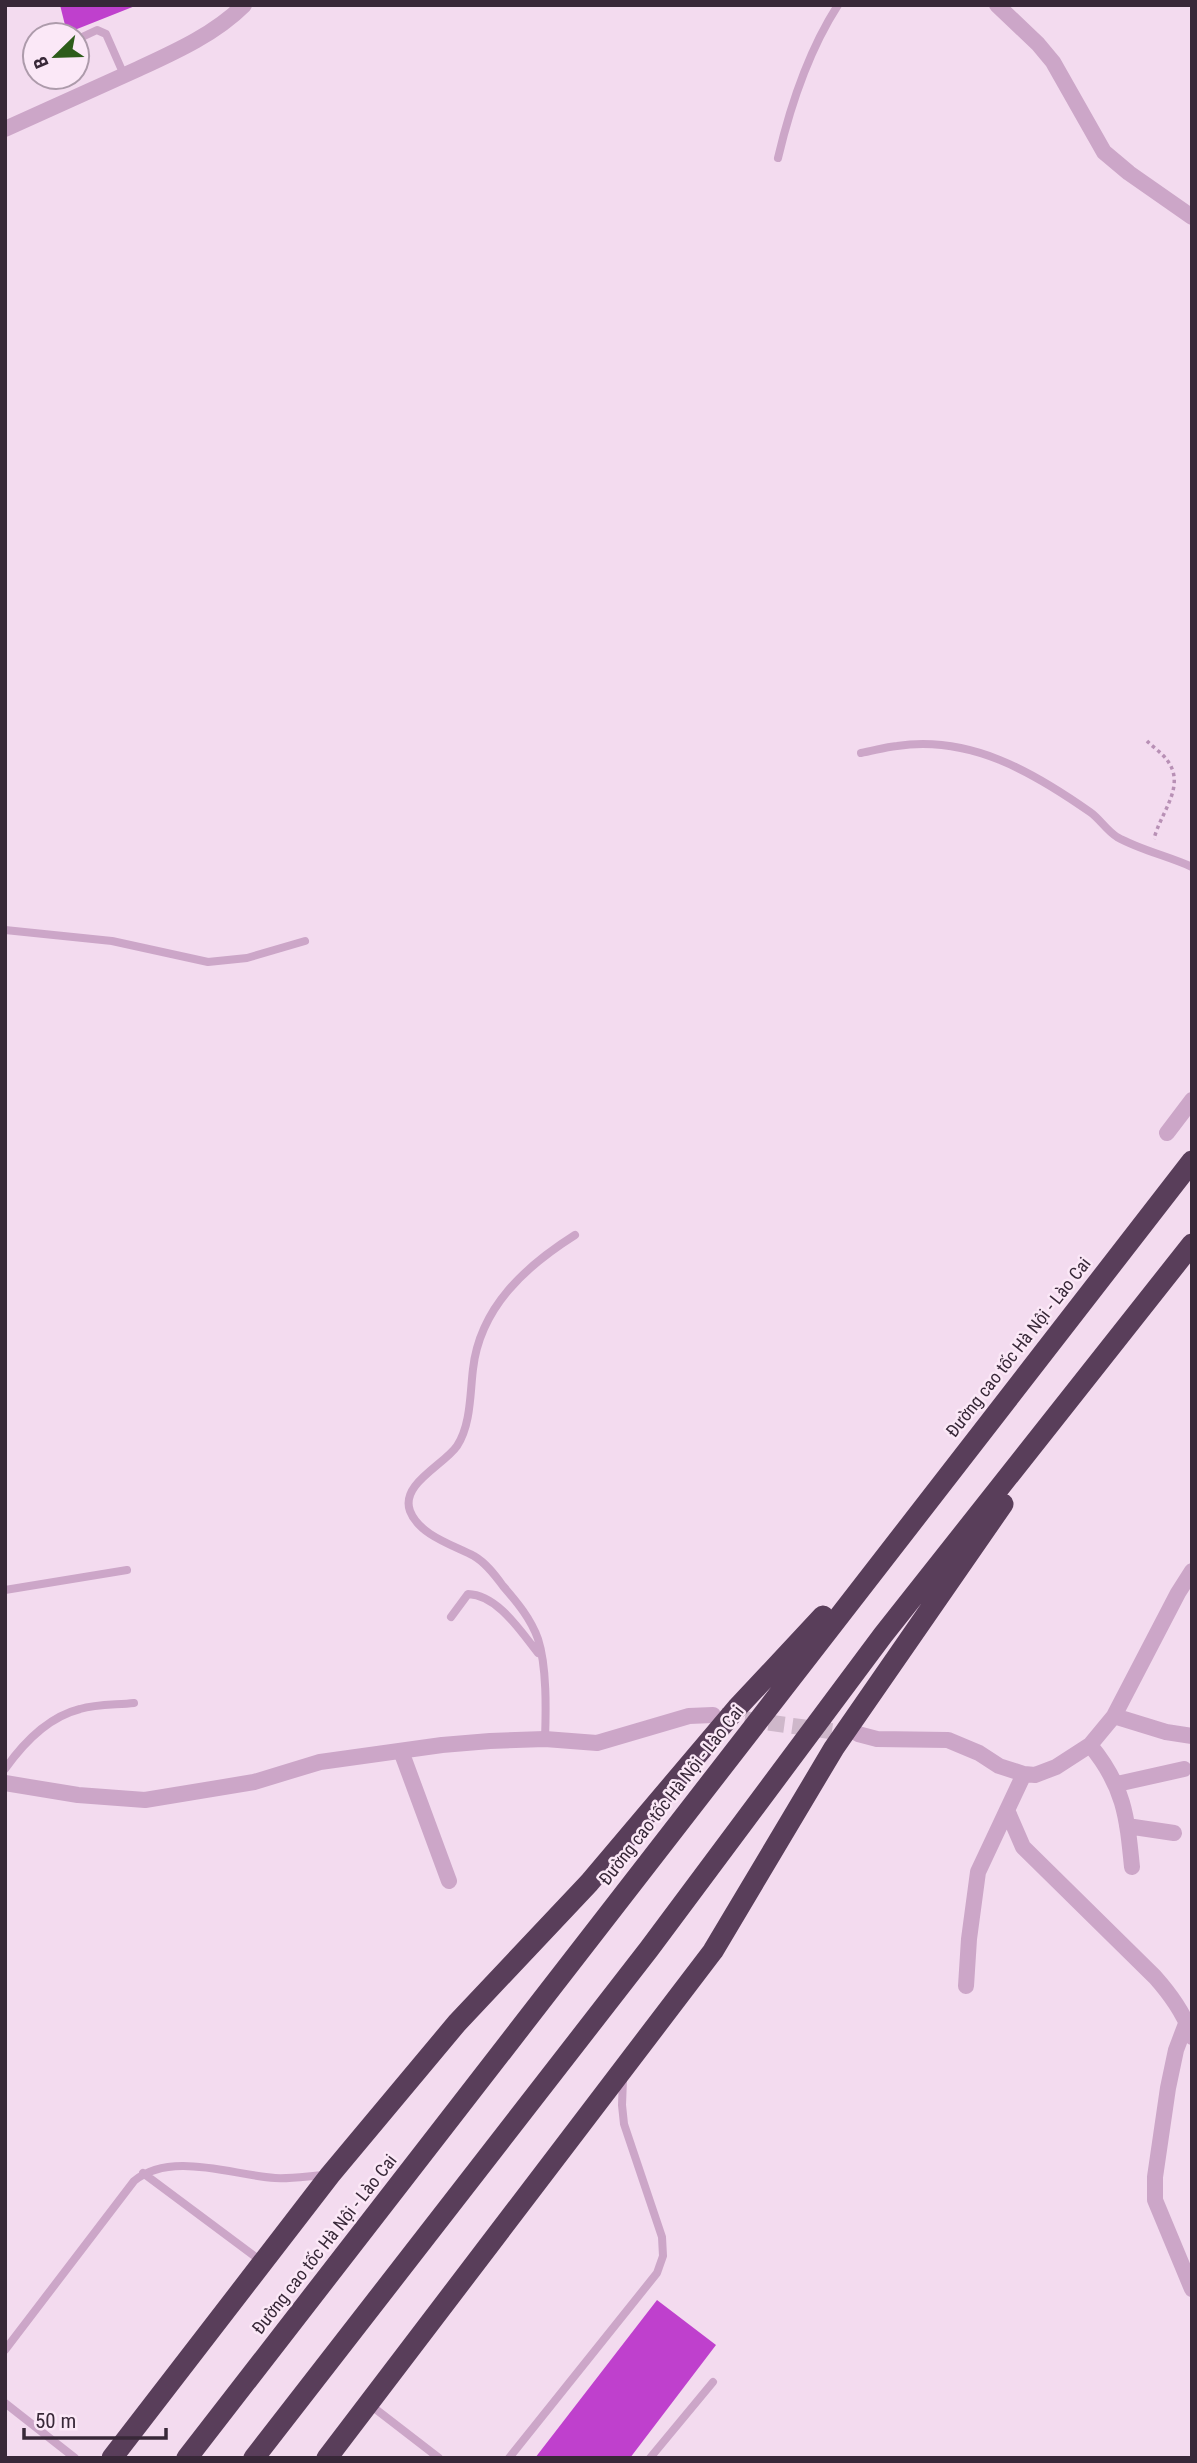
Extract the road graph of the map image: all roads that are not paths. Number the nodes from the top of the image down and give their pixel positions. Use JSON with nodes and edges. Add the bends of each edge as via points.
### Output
{"nodes":[{"id":1,"x":244,"y":5,"type":"edge"},
{"id":2,"x":838,"y":5,"type":"edge"},
{"id":3,"x":997,"y":5,"type":"edge"},
{"id":4,"x":91,"y":33,"type":"edge"},
{"id":5,"x":124,"y":75,"type":"junction"},
{"id":6,"x":7,"y":125,"type":"edge"},
{"id":7,"x":778,"y":158,"type":"dead end"},
{"id":8,"x":1192,"y":217,"type":"edge"},
{"id":9,"x":861,"y":753,"type":"dead end"},
{"id":10,"x":1192,"y":867,"type":"edge"},
{"id":11,"x":5,"y":930,"type":"edge"},
{"id":12,"x":305,"y":941,"type":"dead end"},
{"id":13,"x":1192,"y":1100,"type":"edge"},
{"id":14,"x":1167,"y":1133,"type":"dead end"},
{"id":15,"x":1192,"y":1161,"type":"edge"},
{"id":16,"x":575,"y":1235,"type":"dead end"},
{"id":17,"x":1192,"y":1244,"type":"edge"},
{"id":18,"x":1113,"y":1346,"type":"junction"},
{"id":19,"x":921,"y":1508,"type":"junction"},
{"id":20,"x":127,"y":1570,"type":"dead end"},
{"id":21,"x":1192,"y":1571,"type":"edge"},
{"id":22,"x":5,"y":1590,"type":"edge"},
{"id":23,"x":451,"y":1617,"type":"dead end"},
{"id":24,"x":540,"y":1656,"type":"junction"},
{"id":25,"x":134,"y":1703,"type":"dead end"},
{"id":26,"x":713,"y":1715,"type":"tunnel mouth"},
{"id":27,"x":1114,"y":1716,"type":"junction"},
{"id":28,"x":858,"y":1734,"type":"tunnel mouth"},
{"id":29,"x":1192,"y":1736,"type":"edge"},
{"id":30,"x":545,"y":1739,"type":"junction"},
{"id":31,"x":1090,"y":1745,"type":"junction"},
{"id":32,"x":401,"y":1751,"type":"junction"},
{"id":33,"x":5,"y":1769,"type":"edge"},
{"id":34,"x":1184,"y":1769,"type":"dead end"},
{"id":35,"x":1024,"y":1774,"type":"junction"},
{"id":36,"x":5,"y":1783,"type":"edge"},
{"id":37,"x":1117,"y":1784,"type":"junction"},
{"id":38,"x":1007,"y":1810,"type":"junction"},
{"id":39,"x":1127,"y":1826,"type":"junction"},
{"id":40,"x":1174,"y":1833,"type":"dead end"},
{"id":41,"x":1132,"y":1867,"type":"dead end"},
{"id":42,"x":449,"y":1881,"type":"dead end"},
{"id":43,"x":966,"y":1986,"type":"dead end"},
{"id":44,"x":1189,"y":2029,"type":"edge"},
{"id":45,"x":623,"y":2072,"type":"junction"},
{"id":46,"x":143,"y":2173,"type":"junction"},
{"id":47,"x":330,"y":2175,"type":"junction"},
{"id":48,"x":263,"y":2263,"type":"junction"},
{"id":49,"x":1192,"y":2289,"type":"edge"},
{"id":50,"x":5,"y":2350,"type":"edge"},
{"id":51,"x":713,"y":2382,"type":"dead end"},
{"id":52,"x":5,"y":2403,"type":"edge"},
{"id":53,"x":369,"y":2404,"type":"junction"},
{"id":54,"x":75,"y":2458,"type":"edge"},
{"id":55,"x":112,"y":2458,"type":"edge"},
{"id":56,"x":187,"y":2458,"type":"edge"},
{"id":57,"x":254,"y":2458,"type":"edge"},
{"id":58,"x":327,"y":2458,"type":"edge"},
{"id":59,"x":439,"y":2458,"type":"edge"},
{"id":60,"x":509,"y":2458,"type":"edge"},
{"id":61,"x":650,"y":2458,"type":"edge"}],
"edges":[{"from":1,"to":5,"type":"street","via":[[208,33]]},
{"from":2,"to":7,"type":"lane","via":[[816,47]]},
{"from":3,"to":8,"type":"street","via":[[1053,62],[1104,152]]},
{"from":4,"to":5,"type":"lane","via":[[106,34]]},
{"from":5,"to":6,"type":"street"},
{"from":9,"to":10,"type":"lane","via":[[900,745],[934,745],[1003,760],[1073,801],[1121,839]]},
{"from":11,"to":12,"type":"lane","via":[[112,941],[208,962],[247,958]]},
{"from":13,"to":14,"type":"street"},
{"from":15,"to":19,"type":"highway","name":"Đường cao tốc Hà Nội - Lào Cai"},
{"from":16,"to":24,"type":"lane","via":[[521,1275],[497,1306],[478,1344],[467,1420],[457,1446],[420,1479],[408,1503],[415,1520],[428,1532],[478,1558],[492,1572],[530,1624]]},
{"from":17,"to":18,"type":"highway"},
{"from":18,"to":45,"type":"highway","via":[[834,1748],[713,1951]]},
{"from":18,"to":57,"type":"highway","via":[[883,1635],[649,1949]]},
{"from":19,"to":47,"type":"highway","via":[[737,1708],[589,1883],[457,2023]]},
{"from":19,"to":56,"type":"highway","name":"Đường cao tốc Hà Nội - Lào Cai"},
{"from":20,"to":22,"type":"lane"},
{"from":21,"to":27,"type":"street"},
{"from":23,"to":24,"type":"lane","via":[[468,1594],[479,1594],[514,1622]]},
{"from":24,"to":30,"type":"lane","via":[[546,1695]]},
{"from":25,"to":33,"type":"lane","via":[[79,1709],[43,1727],[21,1746]]},
{"from":26,"to":30,"type":"street","via":[[690,1716],[597,1743]]},
{"from":27,"to":29,"type":"street"},
{"from":27,"to":31,"type":"street"},
{"from":28,"to":35,"type":"street","via":[[877,1739],[948,1740]]},
{"from":30,"to":32,"type":"street"},
{"from":31,"to":35,"type":"street","via":[[1056,1767]]},
{"from":31,"to":37,"type":"street"},
{"from":32,"to":36,"type":"street","via":[[320,1762],[254,1782],[145,1800]]},
{"from":32,"to":42,"type":"street"},
{"from":34,"to":37,"type":"street"},
{"from":35,"to":38,"type":"street"},
{"from":37,"to":39,"type":"street"},
{"from":38,"to":43,"type":"street","via":[[978,1872]]},
{"from":38,"to":44,"type":"street","via":[[1023,1847],[1155,1977]]},
{"from":39,"to":40,"type":"street"},
{"from":39,"to":41,"type":"street"},
{"from":44,"to":49,"type":"street","via":[[1176,2050],[1168,2088],[1155,2200]]},
{"from":45,"to":53,"type":"highway"},
{"from":45,"to":60,"type":"lane","via":[[624,2124],[662,2237],[663,2256],[657,2273]]},
{"from":46,"to":47,"type":"lane","via":[[182,2165],[279,2178]]},
{"from":46,"to":48,"type":"lane"},
{"from":46,"to":50,"type":"lane"},
{"from":47,"to":48,"type":"highway"},
{"from":48,"to":55,"type":"highway"},
{"from":51,"to":61,"type":"lane"},
{"from":52,"to":54,"type":"lane"},
{"from":53,"to":58,"type":"highway"},
{"from":53,"to":59,"type":"lane"}]}
